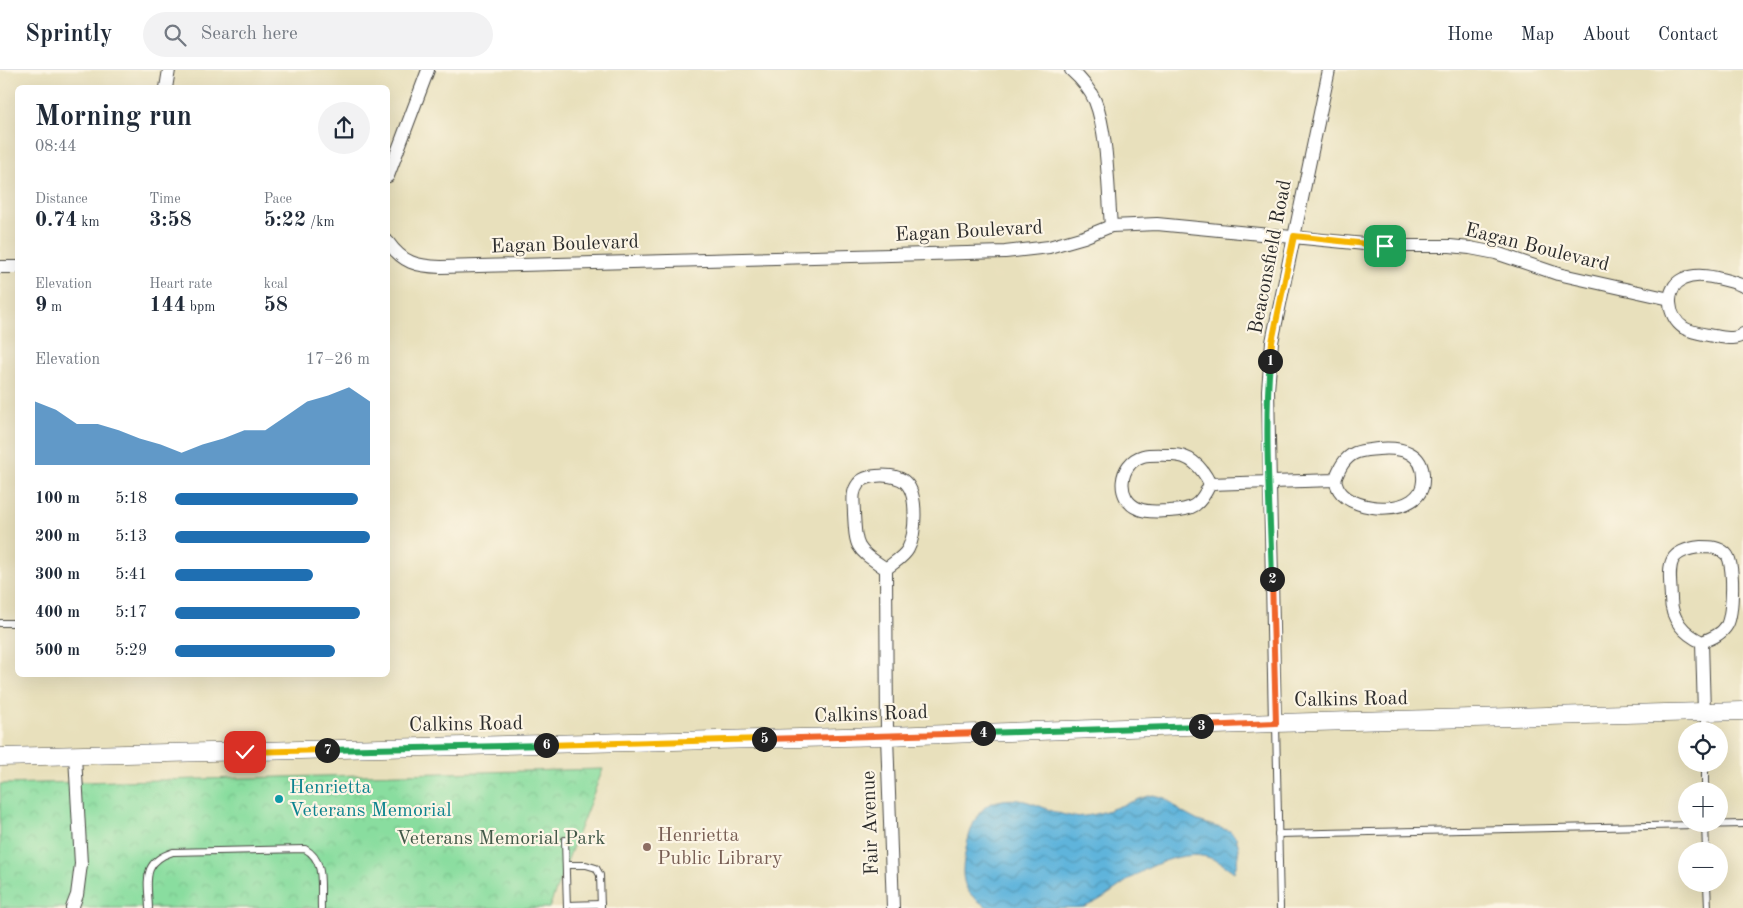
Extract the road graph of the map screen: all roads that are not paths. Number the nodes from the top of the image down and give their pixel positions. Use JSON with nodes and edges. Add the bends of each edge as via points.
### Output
{"nodes":[{"id":1,"x":169,"y":70,"type":"edge"},
{"id":2,"x":428,"y":70,"type":"edge"},
{"id":3,"x":1071,"y":70,"type":"edge"},
{"id":4,"x":1329,"y":70,"type":"edge"},
{"id":5,"x":166,"y":85,"type":"edge"},
{"id":6,"x":390,"y":171,"type":"edge"},
{"id":7,"x":1111,"y":226,"type":"junction"},
{"id":8,"x":1294,"y":236,"type":"junction"},
{"id":9,"x":390,"y":245,"type":"edge"},
{"id":10,"x":0,"y":267,"type":"edge"},
{"id":11,"x":15,"y":267,"type":"edge"},
{"id":12,"x":1743,"y":286,"type":"edge"},
{"id":13,"x":1670,"y":299,"type":"junction"},
{"id":14,"x":1743,"y":334,"type":"edge"},
{"id":15,"x":1335,"y":480,"type":"junction"},
{"id":16,"x":1269,"y":481,"type":"junction"},
{"id":17,"x":1210,"y":484,"type":"junction"},
{"id":18,"x":886,"y":569,"type":"junction"},
{"id":19,"x":15,"y":623,"type":"edge"},
{"id":20,"x":0,"y":624,"type":"edge"},
{"id":21,"x":1702,"y":642,"type":"junction"},
{"id":22,"x":1743,"y":712,"type":"edge"},
{"id":23,"x":1704,"y":713,"type":"junction"},
{"id":24,"x":1704,"y":722,"type":"edge"},
{"id":25,"x":1276,"y":723,"type":"junction"},
{"id":26,"x":887,"y":736,"type":"junction"},
{"id":27,"x":75,"y":756,"type":"junction"},
{"id":28,"x":0,"y":757,"type":"edge"},
{"id":29,"x":1728,"y":824,"type":"edge"},
{"id":30,"x":1743,"y":824,"type":"edge"},
{"id":31,"x":1678,"y":826,"type":"edge"},
{"id":32,"x":1278,"y":834,"type":"junction"},
{"id":33,"x":565,"y":840,"type":"dead end"},
{"id":34,"x":566,"y":866,"type":"junction"},
{"id":35,"x":1708,"y":892,"type":"edge"},
{"id":36,"x":567,"y":906,"type":"edge"},
{"id":37,"x":601,"y":906,"type":"edge"},
{"id":38,"x":72,"y":908,"type":"edge"},
{"id":39,"x":149,"y":908,"type":"edge"},
{"id":40,"x":321,"y":908,"type":"edge"},
{"id":41,"x":893,"y":908,"type":"edge"},
{"id":42,"x":1280,"y":908,"type":"edge"},
{"id":43,"x":1708,"y":908,"type":"edge"}],
"edges":[{"from":1,"to":5,"type":"street"},
{"from":2,"to":6,"type":"street"},
{"from":3,"to":7,"type":"street","via":[[1094,101],[1102,127]]},
{"from":4,"to":8,"type":"street","name":"Beaconsfield Road"},
{"from":7,"to":8,"type":"street","name":"Eagan Boulevard","via":[[1158,224]]},
{"from":7,"to":9,"type":"street","name":"Eagan Boulevard","via":[[1050,247],[1005,252],[441,267],[408,262]]},
{"from":8,"to":13,"type":"street","name":"Eagan Boulevard","via":[[1385,246],[1470,248],[1496,253],[1558,274]]},
{"from":8,"to":16,"type":"street","name":"Beaconsfield Road","via":[[1272,342],[1268,390]]},
{"from":10,"to":11,"type":"street"},
{"from":12,"to":13,"type":"street","via":[[1724,279],[1692,276],[1674,286]]},
{"from":13,"to":14,"type":"street","via":[[1671,310],[1683,327],[1731,339]]},
{"from":15,"to":15,"type":"street","via":[[1339,491],[1364,507],[1408,504],[1417,498],[1424,480],[1413,454],[1394,448],[1355,453],[1340,466]]},
{"from":15,"to":16,"type":"street"},
{"from":16,"to":17,"type":"street"},
{"from":16,"to":25,"type":"street","name":"Beaconsfield Road"},
{"from":17,"to":17,"type":"street","via":[[1196,462],[1176,454],[1143,456],[1127,467],[1123,476],[1125,497],[1130,504],[1149,512],[1185,510],[1203,498]]},
{"from":18,"to":18,"type":"street","via":[[907,551],[913,538],[914,500],[911,488],[896,476],[865,478],[853,493],[856,540],[860,550]]},
{"from":18,"to":26,"type":"street","name":"Fair Avenue"},
{"from":19,"to":20,"type":"lane"},
{"from":21,"to":21,"type":"street","via":[[1716,636],[1727,625],[1731,610],[1732,564],[1728,555],[1716,548],[1684,549],[1674,556],[1670,568],[1671,608],[1675,619],[1692,638]]},
{"from":21,"to":23,"type":"street"},
{"from":22,"to":23,"type":"main road","name":"Calkins Road"},
{"from":23,"to":24,"type":"lane"},
{"from":23,"to":25,"type":"main road","name":"Calkins Road"},
{"from":25,"to":26,"type":"main road","name":"Calkins Road"},
{"from":25,"to":32,"type":"lane"},
{"from":26,"to":27,"type":"main road","name":"Calkins Road"},
{"from":26,"to":41,"type":"street","name":"Fair Avenue"},
{"from":27,"to":28,"type":"main road","name":"Calkins Road"},
{"from":27,"to":38,"type":"street","via":[[81,864],[78,895]]},
{"from":29,"to":30,"type":"lane"},
{"from":31,"to":32,"type":"lane"},
{"from":32,"to":42,"type":"lane"},
{"from":33,"to":34,"type":"lane"},
{"from":34,"to":36,"type":"lane"},
{"from":34,"to":37,"type":"lane","via":[[596,868],[600,875]]},
{"from":35,"to":43,"type":"lane"},
{"from":36,"to":37,"type":"lane"},
{"from":39,"to":40,"type":"lane","via":[[150,869],[162,856],[173,852],[305,849],[317,858],[320,867]]}]}
